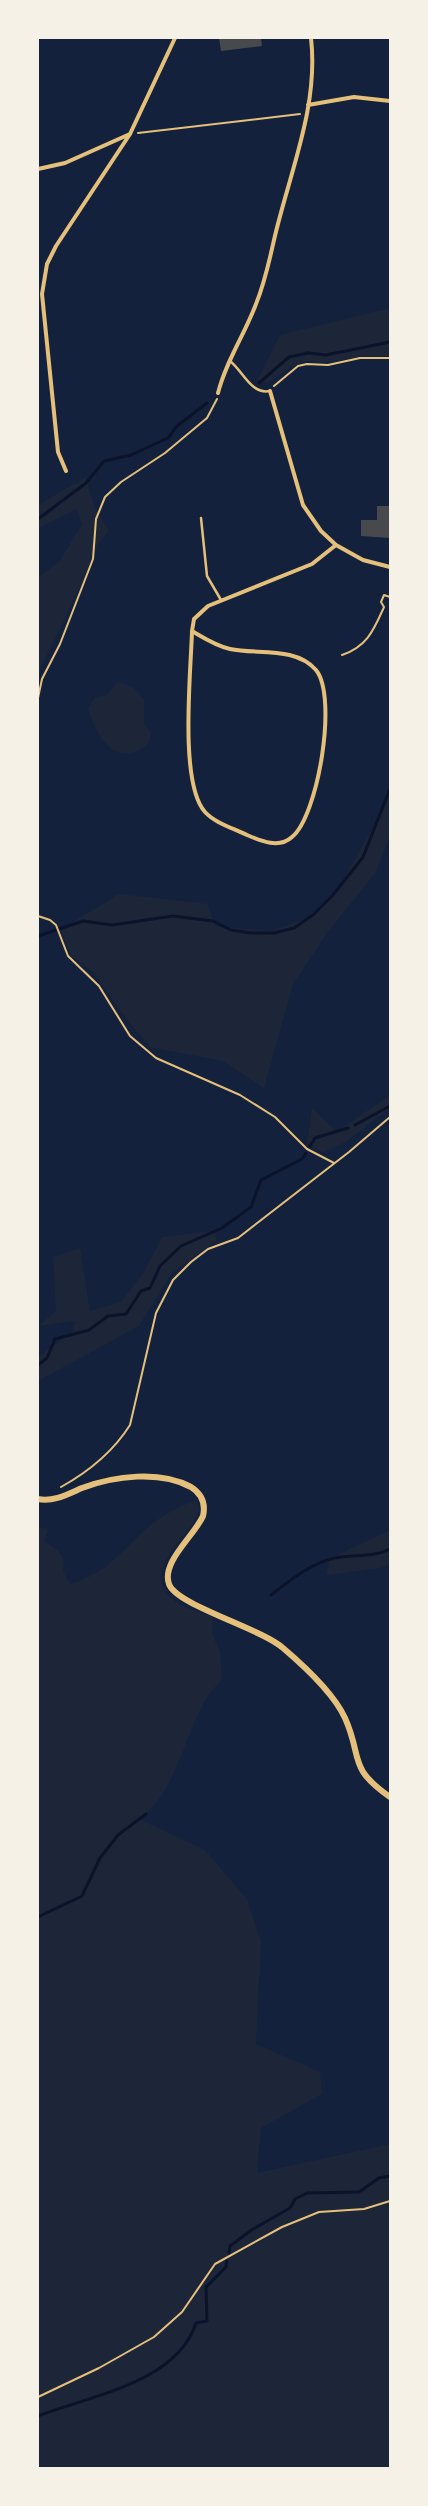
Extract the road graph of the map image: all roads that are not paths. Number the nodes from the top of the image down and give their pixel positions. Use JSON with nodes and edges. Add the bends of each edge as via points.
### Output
{"nodes":[{"id":1,"x":175,"y":38,"type":"edge"},
{"id":2,"x":311,"y":38,"type":"edge"},
{"id":3,"x":390,"y":101,"type":"edge"},
{"id":4,"x":308,"y":104,"type":"junction"},
{"id":5,"x":130,"y":134,"type":"junction"},
{"id":6,"x":38,"y":169,"type":"edge"},
{"id":7,"x":229,"y":361,"type":"junction"},
{"id":8,"x":270,"y":391,"type":"joint"},
{"id":9,"x":218,"y":393,"type":"road end"},
{"id":10,"x":66,"y":471,"type":"dead end"},
{"id":11,"x":201,"y":518,"type":"dead end"},
{"id":12,"x":336,"y":545,"type":"junction"},
{"id":13,"x":390,"y":567,"type":"edge"},
{"id":14,"x":222,"y":601,"type":"junction"},
{"id":15,"x":192,"y":631,"type":"junction"},
{"id":16,"x":38,"y":1499,"type":"edge"},
{"id":17,"x":390,"y":1797,"type":"edge"}],
"edges":[{"from":1,"to":5,"type":"street"},
{"from":2,"to":4,"type":"street","via":[[313,69]]},
{"from":3,"to":4,"type":"street","via":[[354,97]]},
{"from":4,"to":7,"type":"street","via":[[297,162],[274,240],[270,265],[246,330]]},
{"from":5,"to":6,"type":"street","via":[[64,163]]},
{"from":5,"to":10,"type":"street","via":[[56,246],[47,264],[44,279],[42,294],[58,452]]},
{"from":7,"to":8,"type":"lane","via":[[239,368],[255,389],[262,392]]},
{"from":7,"to":9,"type":"street"},
{"from":8,"to":12,"type":"street","via":[[303,505],[321,531]]},
{"from":11,"to":14,"type":"lane","via":[[207,576]]},
{"from":12,"to":13,"type":"street","via":[[363,560]]},
{"from":12,"to":14,"type":"street","via":[[312,564]]},
{"from":14,"to":15,"type":"street","via":[[199,613],[194,619]]},
{"from":15,"to":15,"type":"street","via":[[189,749],[194,786],[200,806],[213,819],[259,840],[275,843],[288,840],[302,825],[314,790],[325,724],[324,694],[320,677],[310,665],[291,656],[228,649]]},
{"from":16,"to":17,"type":"street","via":[[52,1500],[96,1484],[138,1477],[169,1479],[197,1492],[203,1501],[203,1516],[169,1567],[167,1578],[170,1588],[183,1599],[264,1635],[290,1654],[336,1703],[348,1725],[362,1773]]}]}
